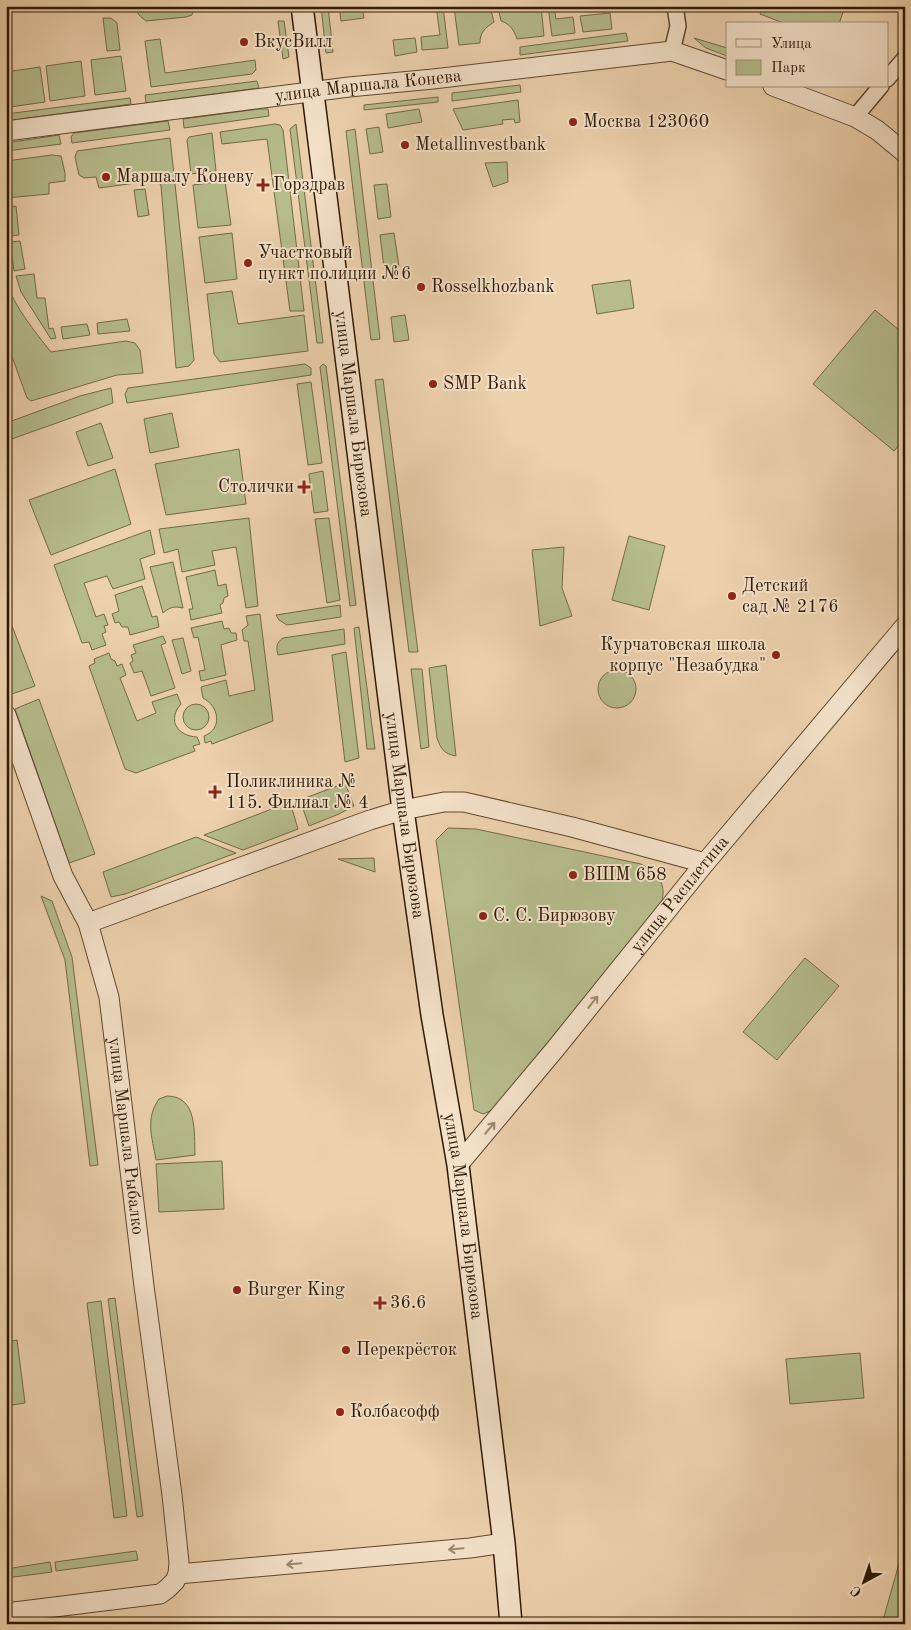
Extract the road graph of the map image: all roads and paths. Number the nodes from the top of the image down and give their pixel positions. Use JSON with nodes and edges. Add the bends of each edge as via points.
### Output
{"nodes":[{"id":1,"x":302,"y":6,"type":"edge"},
{"id":2,"x":675,"y":6,"type":"edge"},
{"id":3,"x":672,"y":51,"type":"junction"},
{"id":4,"x":905,"y":58,"type":"edge"},
{"id":5,"x":726,"y":70,"type":"edge"},
{"id":6,"x":888,"y":78,"type":"edge"},
{"id":7,"x":778,"y":88,"type":"edge"},
{"id":8,"x":879,"y":88,"type":"edge"},
{"id":9,"x":312,"y":92,"type":"junction"},
{"id":10,"x":855,"y":117,"type":"junction"},
{"id":11,"x":6,"y":132,"type":"edge"},
{"id":12,"x":905,"y":152,"type":"edge"},
{"id":13,"x":905,"y":626,"type":"edge"},
{"id":14,"x":6,"y":715,"type":"edge"},
{"id":15,"x":403,"y":810,"type":"junction"},
{"id":16,"x":705,"y":863,"type":"junction"},
{"id":17,"x":88,"y":924,"type":"junction"},
{"id":18,"x":458,"y":1165,"type":"junction"},
{"id":19,"x":504,"y":1543,"type":"junction"},
{"id":20,"x":178,"y":1574,"type":"junction"},
{"id":21,"x":6,"y":1613,"type":"edge"},
{"id":22,"x":512,"y":1624,"type":"edge"}],
"edges":[{"from":1,"to":9,"type":"main road","name":"улица Маршала Бирюзова"},
{"from":2,"to":3,"type":"street","via":[[678,26]]},
{"from":3,"to":5,"type":"street","name":"улица Маршала Конева"},
{"from":3,"to":9,"type":"street","name":"улица Маршала Конева"},
{"from":4,"to":6,"type":"street"},
{"from":7,"to":10,"type":"street"},
{"from":8,"to":10,"type":"street"},
{"from":9,"to":11,"type":"street","name":"улица Маршала Конева"},
{"from":9,"to":15,"type":"main road","name":"улица Маршала Бирюзова"},
{"from":10,"to":12,"type":"street"},
{"from":13,"to":16,"type":"street","name":"улица Расплетина"},
{"from":14,"to":17,"type":"street","name":"улица Маршала Рыбалко","via":[[63,876]]},
{"from":15,"to":16,"type":"street","via":[[444,802],[464,802]]},
{"from":15,"to":17,"type":"street"},
{"from":15,"to":18,"type":"main road","name":"улица Маршала Бирюзова","via":[[432,1015]]},
{"from":18,"to":16,"type":"street","name":"улица Расплетина","one_way":true},
{"from":17,"to":20,"type":"street","name":"улица Маршала Рыбалко","via":[[109,997],[172,1495]]},
{"from":18,"to":19,"type":"main road","name":"улица Маршала Бирюзова"},
{"from":19,"to":20,"type":"street","one_way":true},
{"from":19,"to":22,"type":"main road","name":"улица Маршала Бирюзова"},
{"from":20,"to":21,"type":"street","via":[[160,1594]]}]}
